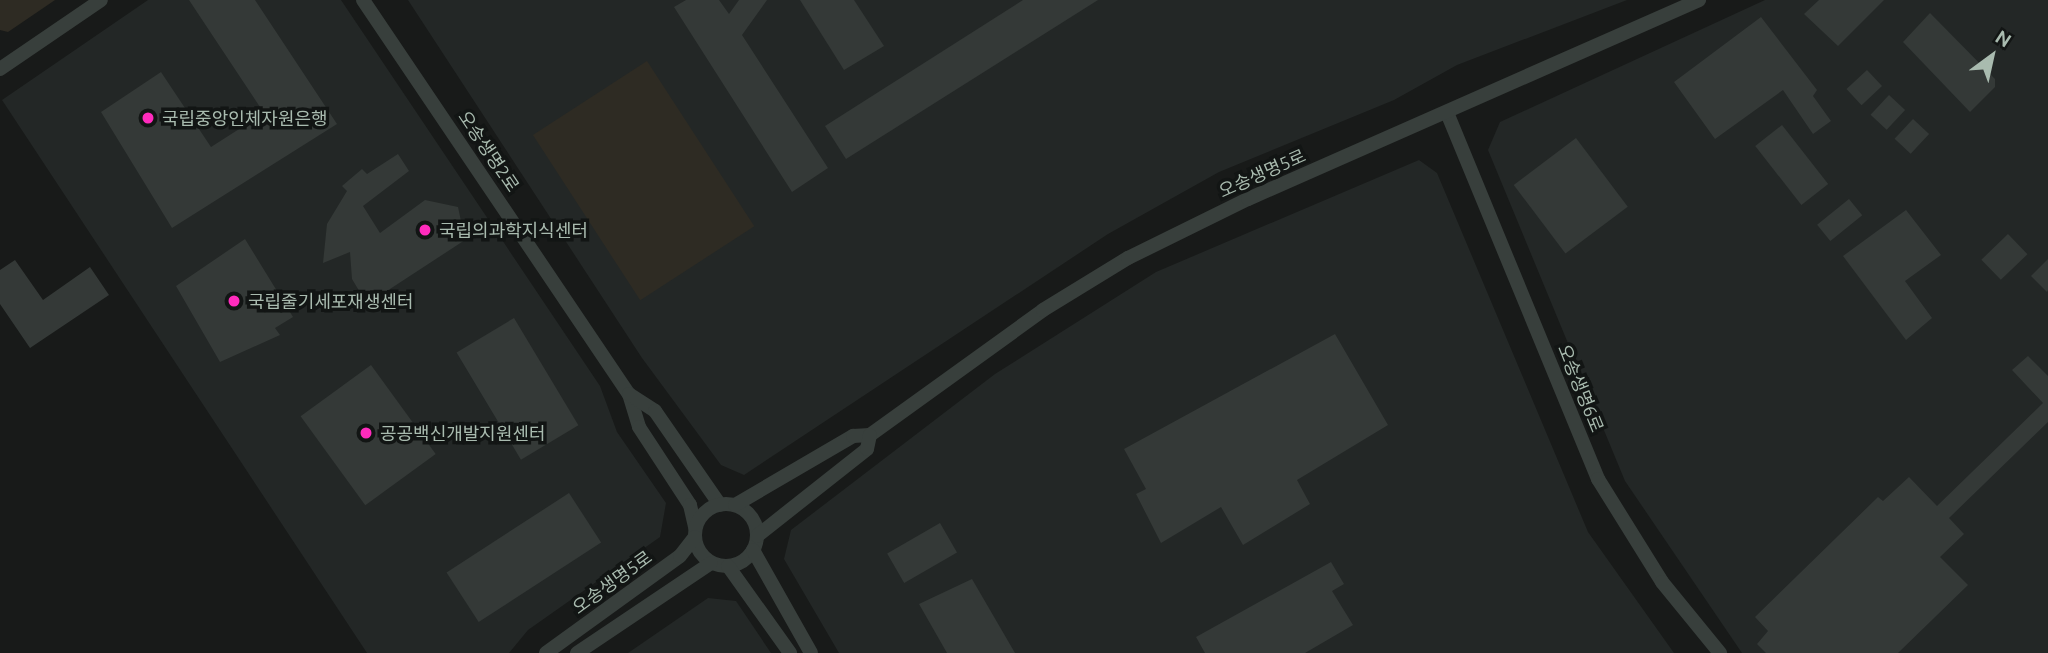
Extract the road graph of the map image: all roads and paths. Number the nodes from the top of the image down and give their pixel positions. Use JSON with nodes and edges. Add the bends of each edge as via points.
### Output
{"nodes":[{"id":1,"x":101,"y":0,"type":"edge"},
{"id":2,"x":363,"y":0,"type":"edge"},
{"id":3,"x":1699,"y":0,"type":"edge"},
{"id":4,"x":0,"y":69,"type":"edge"},
{"id":5,"x":1448,"y":115,"type":"junction"},
{"id":6,"x":629,"y":394,"type":"junction"},
{"id":7,"x":870,"y":435,"type":"junction"},
{"id":8,"x":728,"y":505,"type":"junction"},
{"id":9,"x":695,"y":532,"type":"junction"},
{"id":10,"x":755,"y":543,"type":"junction"},
{"id":11,"x":711,"y":563,"type":"junction"},
{"id":12,"x":728,"y":566,"type":"junction"},
{"id":13,"x":547,"y":653,"type":"edge"},
{"id":14,"x":577,"y":653,"type":"edge"},
{"id":15,"x":790,"y":653,"type":"edge"},
{"id":16,"x":811,"y":653,"type":"edge"},
{"id":17,"x":1720,"y":653,"type":"edge"}],
"edges":[{"from":1,"to":4,"type":"street"},
{"from":2,"to":6,"type":"street","name":"오송생명2로"},
{"from":3,"to":5,"type":"street","name":"오송생명5로"},
{"from":5,"to":7,"type":"street","name":"오송생명5로","via":[[1248,199],[1128,258],[1043,310]]},
{"from":5,"to":17,"type":"street","name":"오송생명6로","via":[[1598,479],[1662,582]]},
{"from":6,"to":8,"type":"street","name":"오송생명2로","via":[[654,411]]},
{"from":6,"to":9,"type":"street","name":"오송생명2로","via":[[639,427],[690,505]]},
{"from":7,"to":8,"type":"street","name":"오송생명5로","via":[[853,436]]},
{"from":7,"to":10,"type":"street","name":"오송생명5로","via":[[867,449]]},
{"from":8,"to":9,"type":"street","via":[[706,510]]},
{"from":8,"to":10,"type":"street","via":[[751,517]]},
{"from":9,"to":11,"type":"street"},
{"from":9,"to":13,"type":"street","name":"오송생명5로","via":[[680,556]]},
{"from":10,"to":12,"type":"street"},
{"from":10,"to":16,"type":"street"},
{"from":11,"to":12,"type":"street"},
{"from":11,"to":14,"type":"street"},
{"from":12,"to":15,"type":"street"}]}
